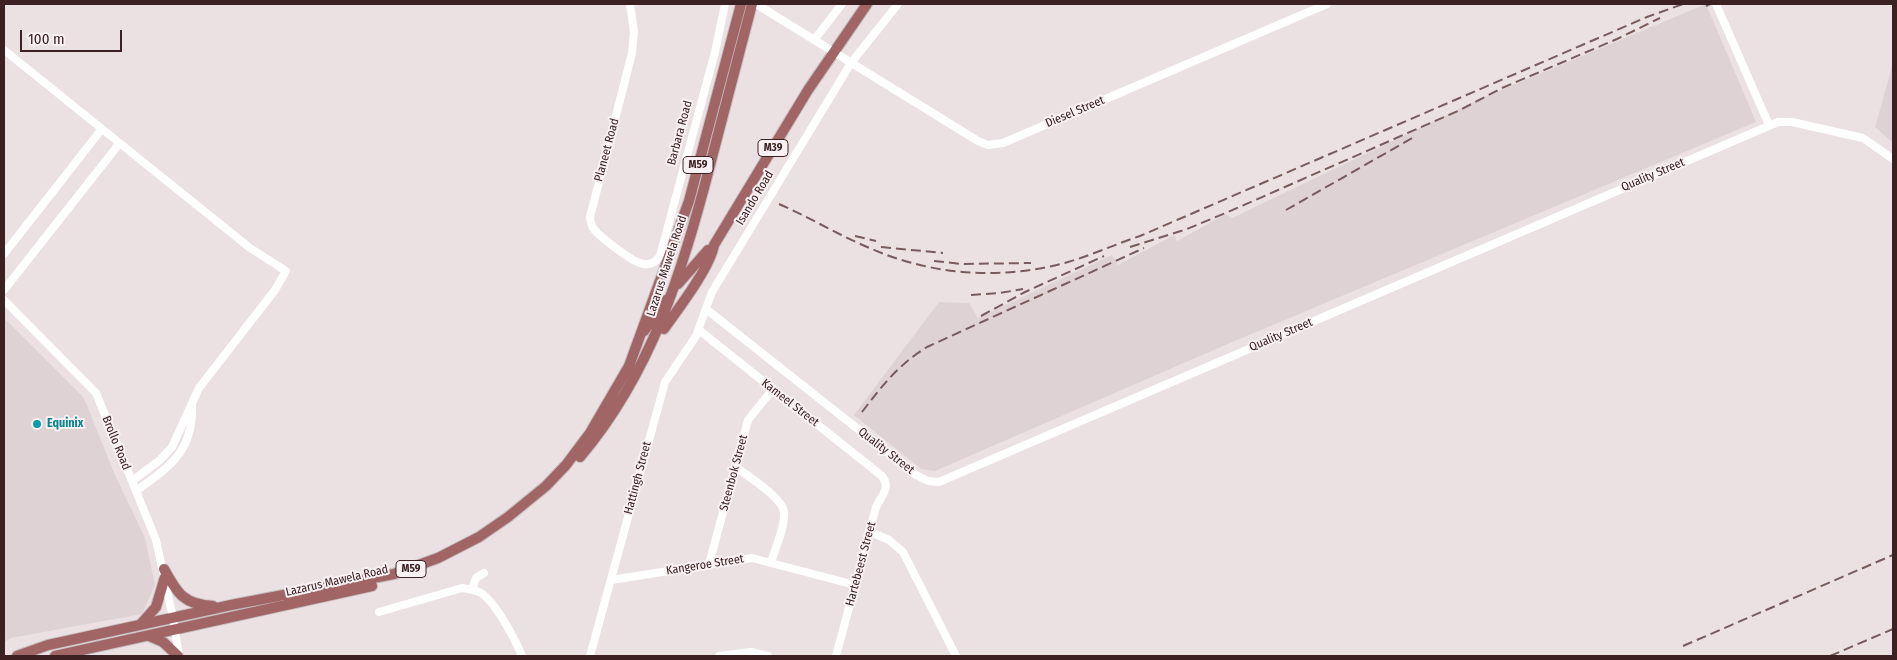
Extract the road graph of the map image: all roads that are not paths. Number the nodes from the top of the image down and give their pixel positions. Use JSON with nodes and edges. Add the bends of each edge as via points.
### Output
{"nodes":[{"id":1,"x":630,"y":4,"type":"edge"},
{"id":2,"x":726,"y":4,"type":"edge"},
{"id":3,"x":741,"y":4,"type":"edge"},
{"id":4,"x":754,"y":4,"type":"edge"},
{"id":5,"x":842,"y":4,"type":"edge"},
{"id":6,"x":867,"y":4,"type":"edge"},
{"id":7,"x":898,"y":4,"type":"edge"},
{"id":8,"x":1327,"y":4,"type":"edge"},
{"id":9,"x":1716,"y":4,"type":"edge"},
{"id":10,"x":814,"y":40,"type":"junction"},
{"id":11,"x":4,"y":50,"type":"edge"},
{"id":12,"x":833,"y":51,"type":"junction"},
{"id":13,"x":852,"y":63,"type":"junction"},
{"id":14,"x":1769,"y":125,"type":"junction"},
{"id":15,"x":101,"y":130,"type":"junction"},
{"id":16,"x":119,"y":144,"type":"junction"},
{"id":17,"x":1893,"y":159,"type":"edge"},
{"id":18,"x":714,"y":245,"type":"junction"},
{"id":19,"x":4,"y":254,"type":"edge"},
{"id":20,"x":651,"y":264,"type":"joint"},
{"id":21,"x":676,"y":286,"type":"junction"},
{"id":22,"x":4,"y":290,"type":"edge"},
{"id":23,"x":4,"y":300,"type":"edge"},
{"id":24,"x":706,"y":309,"type":"junction"},
{"id":25,"x":699,"y":330,"type":"junction"},
{"id":26,"x":641,"y":336,"type":"junction"},
{"id":27,"x":646,"y":358,"type":"junction"},
{"id":28,"x":773,"y":389,"type":"junction"},
{"id":29,"x":192,"y":407,"type":"junction"},
{"id":30,"x":736,"y":467,"type":"junction"},
{"id":31,"x":882,"y":476,"type":"joint"},
{"id":32,"x":132,"y":481,"type":"junction"},
{"id":33,"x":136,"y":491,"type":"junction"},
{"id":34,"x":869,"y":531,"type":"junction"},
{"id":35,"x":771,"y":563,"type":"junction"},
{"id":36,"x":709,"y":564,"type":"junction"},
{"id":37,"x":484,"y":572,"type":"dead end"},
{"id":38,"x":165,"y":573,"type":"junction"},
{"id":39,"x":611,"y":580,"type":"junction"},
{"id":40,"x":855,"y":585,"type":"junction"},
{"id":41,"x":472,"y":589,"type":"junction"},
{"id":42,"x":231,"y":605,"type":"junction"},
{"id":43,"x":378,"y":612,"type":"dead end"},
{"id":44,"x":173,"y":618,"type":"junction"},
{"id":45,"x":137,"y":627,"type":"junction"},
{"id":46,"x":175,"y":630,"type":"junction"},
{"id":47,"x":149,"y":636,"type":"junction"},
{"id":48,"x":17,"y":656,"type":"edge"},
{"id":49,"x":55,"y":656,"type":"edge"},
{"id":50,"x":178,"y":656,"type":"edge"},
{"id":51,"x":522,"y":656,"type":"edge"},
{"id":52,"x":590,"y":656,"type":"edge"},
{"id":53,"x":718,"y":656,"type":"edge"},
{"id":54,"x":768,"y":656,"type":"edge"},
{"id":55,"x":836,"y":656,"type":"edge"},
{"id":56,"x":956,"y":656,"type":"edge"}],
"edges":[{"from":1,"to":20,"type":"street","name":"Planeet Road","via":[[634,32],[632,53],[590,216],[592,227],[634,261]]},
{"from":2,"to":20,"type":"street","name":"Barbara Road","via":[[661,252]]},
{"from":3,"to":26,"type":"main road","name":"Lazarus Mawela Road","number":"M59","via":[[688,201]]},
{"from":4,"to":10,"type":"street","name":"Diesel Street"},
{"from":4,"to":21,"type":"main road","name":"Lazarus Mawela Road","number":"M59"},
{"from":5,"to":10,"type":"street"},
{"from":6,"to":12,"type":"main road","name":"Isando Road","number":"M39"},
{"from":7,"to":13,"type":"street","name":"Isando Road"},
{"from":8,"to":13,"type":"street","name":"Diesel Street","via":[[999,145],[978,141]]},
{"from":9,"to":14,"type":"street"},
{"from":10,"to":12,"type":"street","name":"Diesel Street"},
{"from":11,"to":15,"type":"street"},
{"from":12,"to":13,"type":"street","name":"Diesel Street"},
{"from":12,"to":18,"type":"main road","name":"Isando Road","number":"M39"},
{"from":13,"to":24,"type":"street","name":"Isando Road","via":[[712,292]]},
{"from":14,"to":17,"type":"street","name":"Quality Street","via":[[1792,122],[1863,138]]},
{"from":14,"to":24,"type":"street","name":"Quality Street","via":[[939,482],[928,482],[916,475]]},
{"from":15,"to":16,"type":"street"},
{"from":15,"to":19,"type":"street"},
{"from":16,"to":22,"type":"street"},
{"from":16,"to":29,"type":"street","via":[[250,248],[286,271],[275,290],[206,376]]},
{"from":18,"to":21,"type":"main road","name":"Isando Road","number":"M39"},
{"from":18,"to":27,"type":"main road","name":"Isando Road","number":"M39","via":[[695,282]]},
{"from":21,"to":26,"type":"main road","number":"M39"},
{"from":21,"to":27,"type":"main road","name":"Lazarus Mawela Road","number":"M59"},
{"from":23,"to":32,"type":"street","name":"Brollo Road","via":[[95,390]]},
{"from":24,"to":25,"type":"street","name":"Hattingh Street"},
{"from":25,"to":28,"type":"street","name":"Kameel Street"},
{"from":25,"to":39,"type":"street","name":"Hattingh Street","via":[[664,382]]},
{"from":26,"to":42,"type":"main road","name":"Lazarus Mawela Road","number":"M59","via":[[618,388],[575,454],[546,486],[496,526],[438,558],[394,574]]},
{"from":27,"to":46,"type":"main road","name":"Lazarus Mawela Road","number":"M59","via":[[614,412],[567,473],[522,514],[480,542],[400,578]]},
{"from":28,"to":30,"type":"street","name":"Steenbok Street","via":[[748,420]]},
{"from":28,"to":31,"type":"street","name":"Kameel Street"},
{"from":29,"to":32,"type":"street","via":[[184,416],[175,441],[166,454]]},
{"from":29,"to":33,"type":"street","via":[[192,420],[181,452],[170,466]]},
{"from":30,"to":35,"type":"street","via":[[783,506],[784,514]]},
{"from":30,"to":36,"type":"street","name":"Steenbok Street"},
{"from":31,"to":34,"type":"street","name":"Hartebeest Street","via":[[887,486]]},
{"from":32,"to":33,"type":"street","name":"Brollo Road"},
{"from":33,"to":38,"type":"street","name":"Brollo Road","via":[[156,540]]},
{"from":34,"to":40,"type":"street","name":"Hartebeest Street"},
{"from":34,"to":56,"type":"street","via":[[894,543],[903,552]]},
{"from":35,"to":36,"type":"street","name":"Kangeroe Street","via":[[752,558]]},
{"from":35,"to":40,"type":"street","name":"Kangeroe Street"},
{"from":36,"to":39,"type":"street","name":"Kangeroe Street"},
{"from":37,"to":41,"type":"street","via":[[476,578]]},
{"from":38,"to":42,"type":"main road","via":[[176,590],[191,603]]},
{"from":38,"to":44,"type":"street","name":"Brollo Road"},
{"from":38,"to":45,"type":"main road","via":[[156,607]]},
{"from":39,"to":52,"type":"street","name":"Hattingh Street"},
{"from":40,"to":55,"type":"street","name":"Hartebeest Street"},
{"from":41,"to":43,"type":"street","via":[[462,588]]},
{"from":41,"to":51,"type":"street","via":[[482,593],[513,633]]},
{"from":42,"to":44,"type":"main road","name":"Lazarus Mawela Road","number":"M59"},
{"from":44,"to":45,"type":"main road","number":"M59"},
{"from":44,"to":46,"type":"street","name":"Brollo Road"},
{"from":45,"to":48,"type":"main road","number":"M59"},
{"from":46,"to":47,"type":"main road","name":"Lazarus Mawela Road","number":"M59"},
{"from":46,"to":50,"type":"street","name":"Brollo Road"},
{"from":47,"to":49,"type":"main road","name":"Lazarus Mawela Road","number":"M59"},
{"from":47,"to":50,"type":"main road","via":[[163,642]]},
{"from":53,"to":54,"type":"street","via":[[746,652]]}]}
